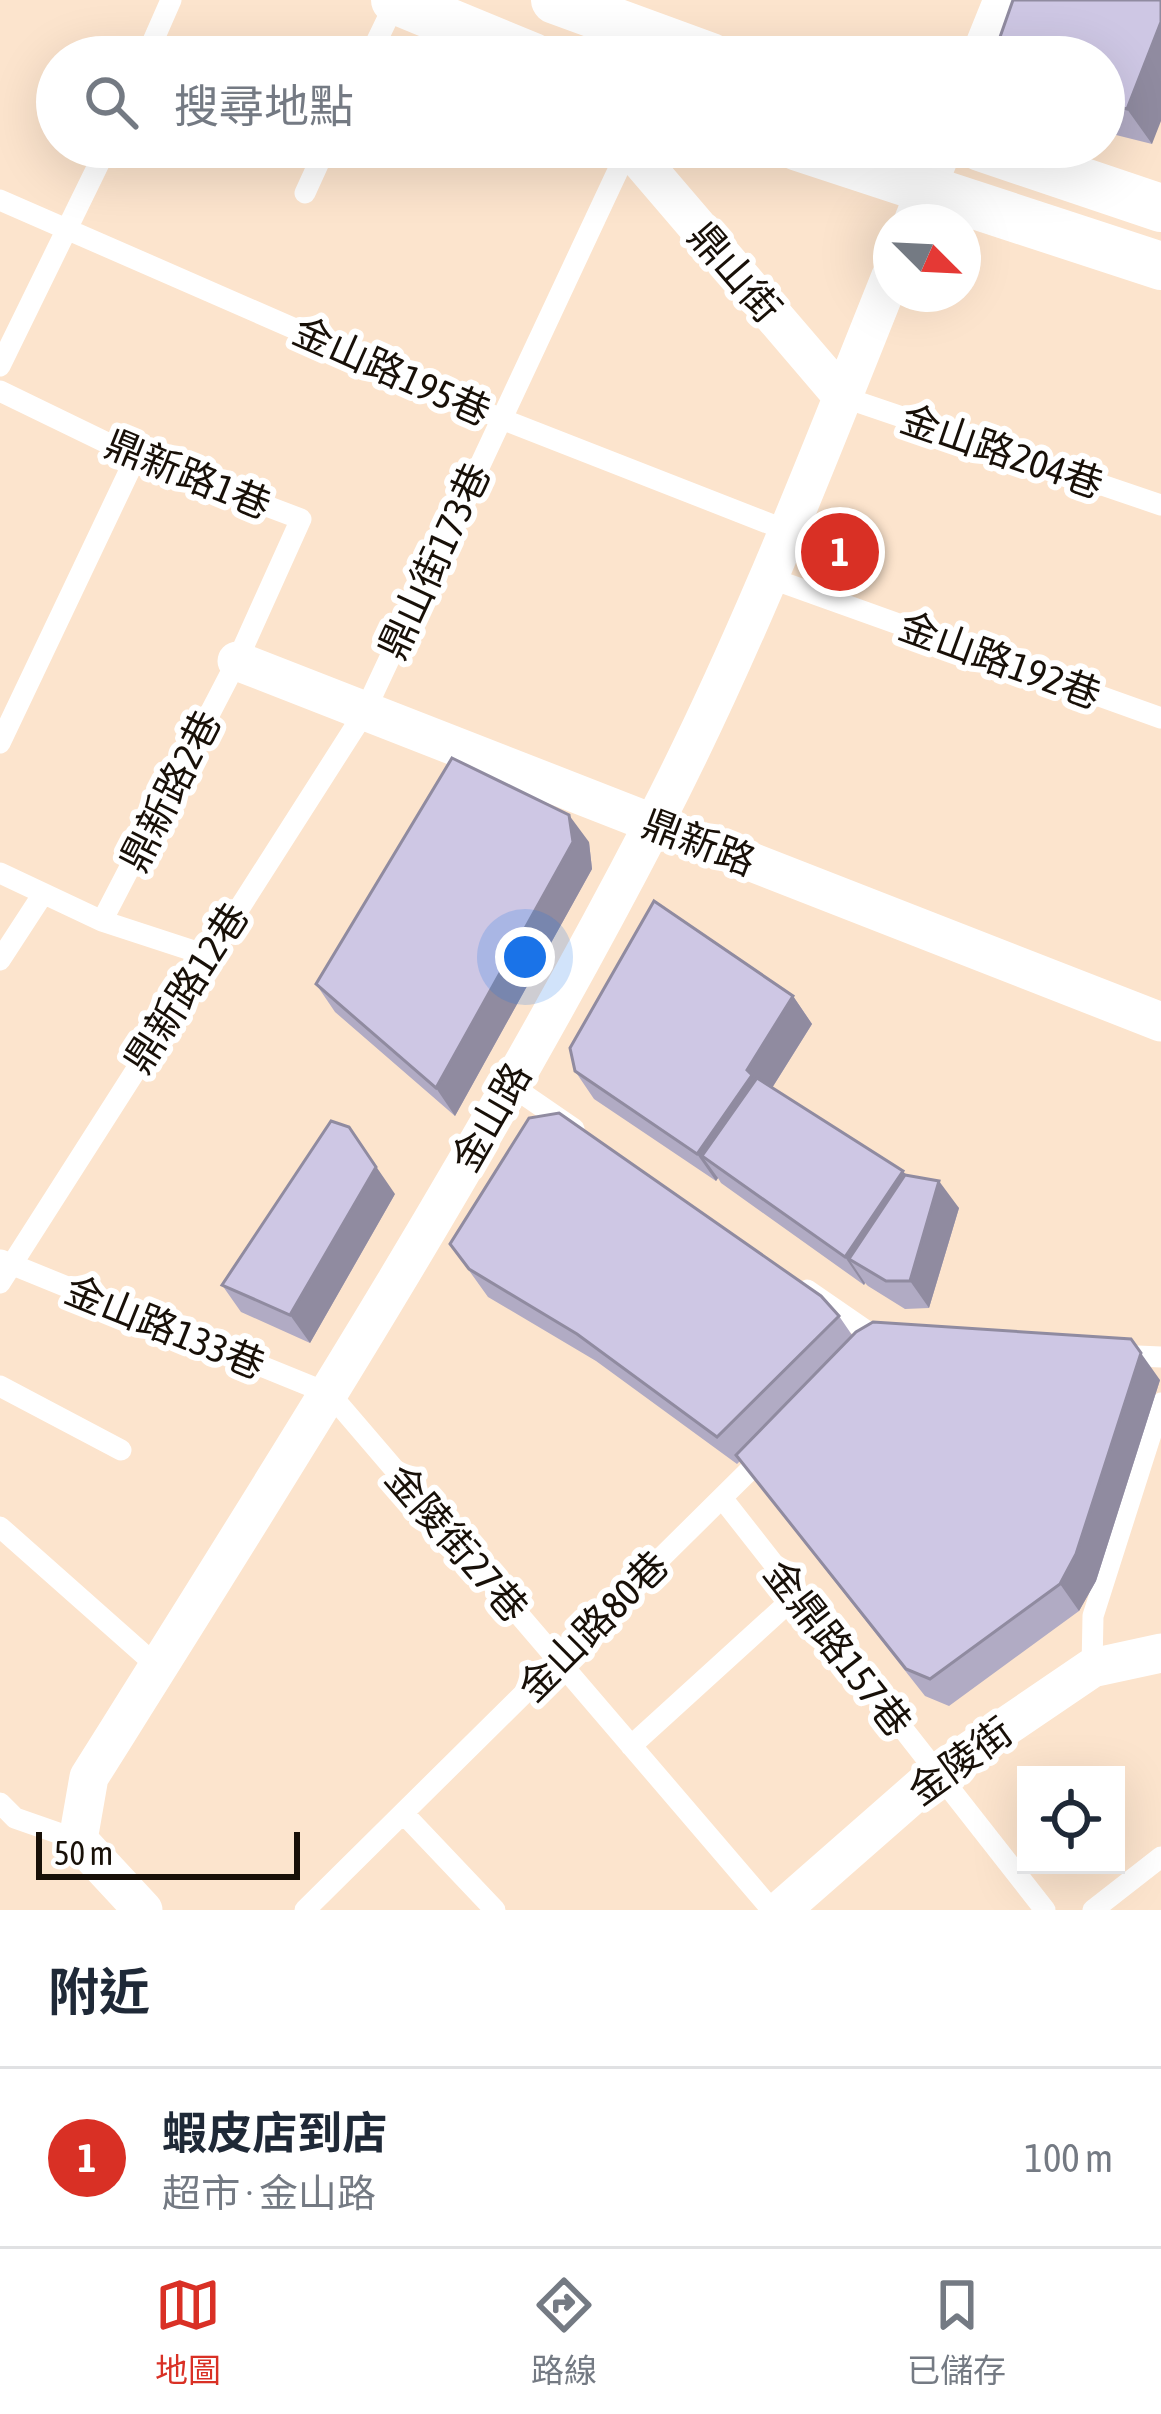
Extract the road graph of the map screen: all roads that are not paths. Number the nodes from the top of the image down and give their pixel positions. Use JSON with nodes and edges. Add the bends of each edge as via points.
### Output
{"nodes":[{"id":1,"x":172,"y":0,"type":"edge"},
{"id":2,"x":396,"y":0,"type":"edge"},
{"id":3,"x":1003,"y":0,"type":"edge"},
{"id":4,"x":540,"y":28,"type":"edge"},
{"id":5,"x":156,"y":36,"type":"edge"},
{"id":6,"x":379,"y":36,"type":"edge"},
{"id":7,"x":587,"y":36,"type":"edge"},
{"id":8,"x":988,"y":36,"type":"edge"},
{"id":9,"x":97,"y":168,"type":"edge"},
{"id":10,"x":316,"y":168,"type":"edge"},
{"id":11,"x":619,"y":168,"type":"edge"},
{"id":12,"x":646,"y":168,"type":"edge"},
{"id":13,"x":869,"y":168,"type":"edge"},
{"id":14,"x":1042,"y":168,"type":"edge"},
{"id":15,"x":927,"y":185,"type":"edge"},
{"id":16,"x":304,"y":193,"type":"dead end"},
{"id":17,"x":0,"y":200,"type":"edge"},
{"id":18,"x":1161,"y":208,"type":"edge"},
{"id":19,"x":70,"y":230,"type":"junction"},
{"id":20,"x":1161,"y":266,"type":"edge"},
{"id":21,"x":877,"y":312,"type":"edge"},
{"id":22,"x":0,"y":366,"type":"edge"},
{"id":23,"x":0,"y":391,"type":"edge"},
{"id":24,"x":843,"y":397,"type":"junction"},
{"id":25,"x":499,"y":418,"type":"junction"},
{"id":26,"x":136,"y":457,"type":"junction"},
{"id":27,"x":1161,"y":505,"type":"edge"},
{"id":28,"x":788,"y":531,"type":"junction"},
{"id":29,"x":770,"y":578,"type":"junction"},
{"id":30,"x":237,"y":661,"type":"junction"},
{"id":31,"x":364,"y":713,"type":"junction"},
{"id":32,"x":1161,"y":718,"type":"edge"},
{"id":33,"x":0,"y":743,"type":"edge"},
{"id":34,"x":653,"y":824,"type":"junction"},
{"id":35,"x":0,"y":873,"type":"edge"},
{"id":36,"x":44,"y":893,"type":"junction"},
{"id":37,"x":102,"y":921,"type":"junction"},
{"id":38,"x":206,"y":955,"type":"junction"},
{"id":39,"x":0,"y":960,"type":"edge"},
{"id":40,"x":1161,"y":1022,"type":"edge"},
{"id":41,"x":510,"y":1084,"type":"junction"},
{"id":42,"x":588,"y":1138,"type":"edge"},
{"id":43,"x":4,"y":1269,"type":"edge"},
{"id":44,"x":783,"y":1274,"type":"edge"},
{"id":45,"x":904,"y":1342,"type":"edge"},
{"id":46,"x":1091,"y":1353,"type":"edge"},
{"id":47,"x":1161,"y":1357,"type":"edge"},
{"id":48,"x":0,"y":1386,"type":"edge"},
{"id":49,"x":330,"y":1394,"type":"junction"},
{"id":50,"x":1161,"y":1403,"type":"edge"},
{"id":51,"x":786,"y":1435,"type":"edge"},
{"id":52,"x":121,"y":1450,"type":"dead end"},
{"id":53,"x":722,"y":1498,"type":"junction"},
{"id":54,"x":0,"y":1527,"type":"edge"},
{"id":55,"x":796,"y":1595,"type":"junction"},
{"id":56,"x":1161,"y":1653,"type":"edge"},
{"id":57,"x":559,"y":1661,"type":"junction"},
{"id":58,"x":158,"y":1667,"type":"junction"},
{"id":59,"x":1092,"y":1668,"type":"junction"},
{"id":60,"x":631,"y":1745,"type":"junction"},
{"id":61,"x":936,"y":1774,"type":"junction"},
{"id":62,"x":0,"y":1803,"type":"edge"},
{"id":63,"x":403,"y":1813,"type":"junction"},
{"id":64,"x":78,"y":1840,"type":"junction"},
{"id":65,"x":1161,"y":1856,"type":"edge"},
{"id":66,"x":1036,"y":1907,"type":"edge"},
{"id":67,"x":143,"y":1910,"type":"edge"},
{"id":68,"x":305,"y":1910,"type":"edge"},
{"id":69,"x":495,"y":1910,"type":"edge"},
{"id":70,"x":777,"y":1910,"type":"edge"},
{"id":71,"x":1093,"y":1910,"type":"edge"}],
"edges":[{"from":1,"to":5,"type":"lane"},
{"from":2,"to":4,"type":"street"},
{"from":2,"to":6,"type":"lane"},
{"from":3,"to":8,"type":"street"},
{"from":4,"to":7,"type":"street"},
{"from":9,"to":19,"type":"lane"},
{"from":10,"to":16,"type":"lane"},
{"from":11,"to":25,"type":"lane","name":"鼎山街173巷"},
{"from":12,"to":24,"type":"street","name":"鼎山街"},
{"from":13,"to":15,"type":"street"},
{"from":14,"to":18,"type":"street"},
{"from":15,"to":20,"type":"street"},
{"from":17,"to":19,"type":"lane","name":"金山路195巷"},
{"from":19,"to":22,"type":"lane"},
{"from":19,"to":25,"type":"lane","name":"金山路195巷"},
{"from":21,"to":24,"type":"street","name":"金山路"},
{"from":23,"to":26,"type":"lane","name":"鼎新路1巷"},
{"from":24,"to":27,"type":"lane","name":"金山路204巷"},
{"from":24,"to":28,"type":"street","name":"金山路"},
{"from":25,"to":28,"type":"lane","name":"金山路195巷"},
{"from":25,"to":31,"type":"lane","name":"鼎山街173巷"},
{"from":26,"to":30,"type":"lane","name":"鼎新路1巷","via":[[301,519]]},
{"from":26,"to":33,"type":"lane"},
{"from":28,"to":29,"type":"street","name":"金山路"},
{"from":29,"to":32,"type":"lane","name":"金山路192巷"},
{"from":29,"to":34,"type":"street","name":"金山路"},
{"from":30,"to":31,"type":"street","name":"鼎新路"},
{"from":30,"to":37,"type":"lane","name":"鼎新路2巷"},
{"from":31,"to":34,"type":"street","name":"鼎新路"},
{"from":31,"to":38,"type":"lane","name":"鼎新路12巷"},
{"from":34,"to":40,"type":"street","name":"鼎新路"},
{"from":34,"to":41,"type":"street","name":"金山路"},
{"from":35,"to":36,"type":"lane"},
{"from":36,"to":37,"type":"lane"},
{"from":36,"to":39,"type":"lane"},
{"from":37,"to":38,"type":"lane"},
{"from":38,"to":43,"type":"lane","name":"鼎新路12巷"},
{"from":41,"to":42,"type":"lane"},
{"from":41,"to":49,"type":"street","name":"金山路"},
{"from":43,"to":49,"type":"lane","name":"金山路133巷"},
{"from":44,"to":45,"type":"lane","via":[[873,1349]]},
{"from":46,"to":47,"type":"lane"},
{"from":48,"to":52,"type":"lane"},
{"from":49,"to":57,"type":"lane","name":"金陵街27巷"},
{"from":49,"to":58,"type":"street","name":"金山路"},
{"from":50,"to":59,"type":"lane","via":[[1093,1616]]},
{"from":51,"to":53,"type":"lane","name":"金山路80巷"},
{"from":53,"to":55,"type":"lane","name":"金鼎路157巷"},
{"from":53,"to":57,"type":"lane","name":"金山路80巷"},
{"from":54,"to":58,"type":"lane"},
{"from":55,"to":60,"type":"lane"},
{"from":55,"to":61,"type":"lane","name":"金鼎路157巷"},
{"from":56,"to":59,"type":"street","name":"金陵街"},
{"from":57,"to":60,"type":"lane","name":"金陵街27巷"},
{"from":57,"to":63,"type":"lane","name":"金山路80巷"},
{"from":58,"to":64,"type":"street","name":"金山路","via":[[89,1778]]},
{"from":59,"to":61,"type":"street","name":"金陵街"},
{"from":60,"to":70,"type":"lane","name":"金陵街27巷"},
{"from":61,"to":66,"type":"lane","name":"金鼎路157巷"},
{"from":61,"to":70,"type":"street","name":"金陵街"},
{"from":62,"to":64,"type":"lane","via":[[15,1818]]},
{"from":63,"to":68,"type":"lane","name":"金山路80巷"},
{"from":63,"to":69,"type":"lane"},
{"from":64,"to":67,"type":"street"},
{"from":65,"to":71,"type":"lane"}]}
